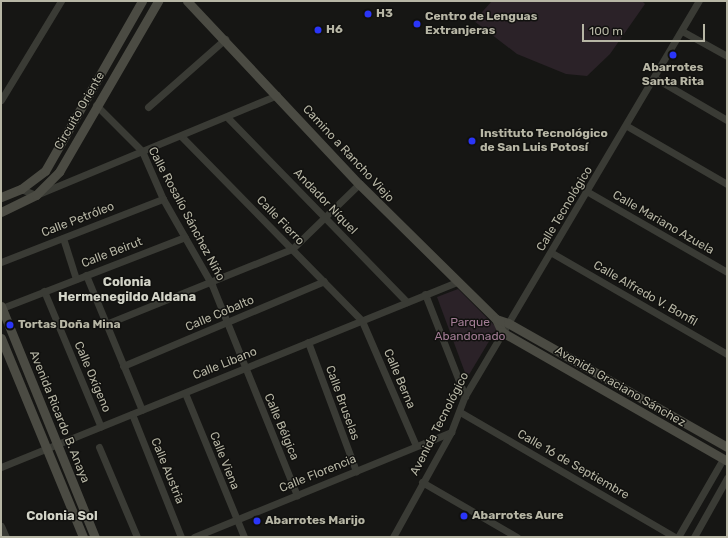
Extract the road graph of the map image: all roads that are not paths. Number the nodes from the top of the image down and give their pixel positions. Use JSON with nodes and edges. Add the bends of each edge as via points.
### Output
{"nodes":[{"id":1,"x":61,"y":1,"type":"edge"},
{"id":2,"x":142,"y":1,"type":"edge"},
{"id":3,"x":158,"y":1,"type":"edge"},
{"id":4,"x":187,"y":1,"type":"edge"},
{"id":5,"x":699,"y":1,"type":"edge"},
{"id":6,"x":682,"y":31,"type":"junction"},
{"id":7,"x":225,"y":39,"type":"junction"},
{"id":8,"x":727,"y":56,"type":"edge"},
{"id":9,"x":655,"y":78,"type":"junction"},
{"id":10,"x":277,"y":94,"type":"junction"},
{"id":11,"x":1,"y":99,"type":"edge"},
{"id":12,"x":96,"y":105,"type":"junction"},
{"id":13,"x":148,"y":107,"type":"dead end"},
{"id":14,"x":227,"y":117,"type":"junction"},
{"id":15,"x":727,"y":120,"type":"edge"},
{"id":16,"x":627,"y":126,"type":"junction"},
{"id":17,"x":181,"y":136,"type":"junction"},
{"id":18,"x":61,"y":144,"type":"junction"},
{"id":19,"x":71,"y":150,"type":"junction"},
{"id":20,"x":142,"y":151,"type":"junction"},
{"id":21,"x":359,"y":184,"type":"junction"},
{"id":22,"x":727,"y":184,"type":"edge"},
{"id":23,"x":21,"y":189,"type":"junction"},
{"id":24,"x":588,"y":192,"type":"junction"},
{"id":25,"x":36,"y":195,"type":"junction"},
{"id":26,"x":1,"y":197,"type":"edge"},
{"id":27,"x":163,"y":199,"type":"junction"},
{"id":28,"x":1,"y":212,"type":"edge"},
{"id":29,"x":324,"y":217,"type":"junction"},
{"id":30,"x":185,"y":237,"type":"junction"},
{"id":31,"x":63,"y":238,"type":"junction"},
{"id":32,"x":292,"y":249,"type":"junction"},
{"id":33,"x":552,"y":253,"type":"junction"},
{"id":34,"x":1,"y":262,"type":"edge"},
{"id":35,"x":727,"y":272,"type":"edge"},
{"id":36,"x":86,"y":275,"type":"junction"},
{"id":37,"x":76,"y":279,"type":"junction"},
{"id":38,"x":209,"y":281,"type":"junction"},
{"id":39,"x":324,"y":281,"type":"junction"},
{"id":40,"x":456,"y":282,"type":"junction"},
{"id":41,"x":44,"y":291,"type":"junction"},
{"id":42,"x":425,"y":294,"type":"junction"},
{"id":43,"x":407,"y":302,"type":"junction"},
{"id":44,"x":1,"y":307,"type":"edge"},
{"id":45,"x":496,"y":319,"type":"junction"},
{"id":46,"x":362,"y":321,"type":"junction"},
{"id":47,"x":508,"y":323,"type":"junction"},
{"id":48,"x":106,"y":324,"type":"junction"},
{"id":49,"x":227,"y":324,"type":"junction"},
{"id":50,"x":502,"y":332,"type":"junction"},
{"id":51,"x":1,"y":338,"type":"edge"},
{"id":52,"x":308,"y":342,"type":"junction"},
{"id":53,"x":727,"y":354,"type":"edge"},
{"id":54,"x":123,"y":366,"type":"junction"},
{"id":55,"x":244,"y":368,"type":"junction"},
{"id":56,"x":623,"y":388,"type":"junction"},
{"id":57,"x":184,"y":393,"type":"junction"},
{"id":58,"x":465,"y":396,"type":"junction"},
{"id":59,"x":617,"y":400,"type":"junction"},
{"id":60,"x":142,"y":410,"type":"junction"},
{"id":61,"x":460,"y":412,"type":"junction"},
{"id":62,"x":132,"y":414,"type":"junction"},
{"id":63,"x":101,"y":427,"type":"junction"},
{"id":64,"x":451,"y":432,"type":"junction"},
{"id":65,"x":57,"y":445,"type":"junction"},
{"id":66,"x":416,"y":446,"type":"junction"},
{"id":67,"x":99,"y":447,"type":"dead end"},
{"id":68,"x":727,"y":447,"type":"edge"},
{"id":69,"x":47,"y":449,"type":"junction"},
{"id":70,"x":726,"y":457,"type":"edge"},
{"id":71,"x":1,"y":468,"type":"edge"},
{"id":72,"x":356,"y":471,"type":"junction"},
{"id":73,"x":727,"y":478,"type":"edge"},
{"id":74,"x":422,"y":482,"type":"junction"},
{"id":75,"x":297,"y":495,"type":"junction"},
{"id":76,"x":237,"y":520,"type":"junction"},
{"id":77,"x":1,"y":526,"type":"edge"},
{"id":78,"x":6,"y":537,"type":"edge"},
{"id":79,"x":83,"y":537,"type":"edge"},
{"id":80,"x":95,"y":537,"type":"edge"},
{"id":81,"x":137,"y":537,"type":"edge"},
{"id":82,"x":181,"y":537,"type":"edge"},
{"id":83,"x":194,"y":537,"type":"edge"},
{"id":84,"x":244,"y":537,"type":"edge"},
{"id":85,"x":393,"y":537,"type":"edge"},
{"id":86,"x":517,"y":537,"type":"edge"},
{"id":87,"x":675,"y":537,"type":"edge"},
{"id":88,"x":678,"y":537,"type":"edge"},
{"id":89,"x":694,"y":537,"type":"edge"}],
"edges":[{"from":1,"to":11,"type":"street"},
{"from":2,"to":18,"type":"street","name":"Circuito Oriente"},
{"from":3,"to":12,"type":"street","name":"Circuito Oriente"},
{"from":4,"to":7,"type":"street","name":"Camino a Rancho Viejo"},
{"from":5,"to":6,"type":"street","name":"Calle Tecnológico"},
{"from":6,"to":8,"type":"street"},
{"from":6,"to":9,"type":"street","name":"Calle Tecnológico"},
{"from":7,"to":10,"type":"street","name":"Camino a Rancho Viejo"},
{"from":7,"to":13,"type":"street"},
{"from":9,"to":15,"type":"street"},
{"from":9,"to":16,"type":"street","name":"Calle Tecnológico"},
{"from":10,"to":14,"type":"street"},
{"from":10,"to":21,"type":"street","name":"Camino a Rancho Viejo"},
{"from":12,"to":19,"type":"street","name":"Circuito Oriente"},
{"from":12,"to":20,"type":"street","name":"Calle Rosalío Sánchez Niño"},
{"from":14,"to":17,"type":"street"},
{"from":14,"to":29,"type":"street","name":"Andador Níquel"},
{"from":16,"to":22,"type":"street"},
{"from":16,"to":24,"type":"street","name":"Calle Tecnológico"},
{"from":17,"to":20,"type":"street"},
{"from":17,"to":32,"type":"street","name":"Calle Fierro"},
{"from":18,"to":19,"type":"street"},
{"from":18,"to":23,"type":"street","name":"Circuito Oriente","via":[[45,171]]},
{"from":19,"to":25,"type":"street","name":"Circuito Oriente","via":[[59,172]]},
{"from":20,"to":25,"type":"street"},
{"from":20,"to":27,"type":"street","name":"Calle Rosalío Sánchez Niño"},
{"from":21,"to":29,"type":"street"},
{"from":21,"to":40,"type":"street","name":"Camino a Rancho Viejo"},
{"from":23,"to":25,"type":"street"},
{"from":23,"to":26,"type":"street","name":"Circuito Oriente"},
{"from":24,"to":33,"type":"street","name":"Calle Tecnológico"},
{"from":24,"to":35,"type":"street","name":"Calle Mariano Azuela"},
{"from":25,"to":28,"type":"street","name":"Circuito Oriente"},
{"from":27,"to":30,"type":"street","name":"Calle Rosalío Sánchez Niño"},
{"from":27,"to":31,"type":"street","name":"Calle Petróleo"},
{"from":29,"to":32,"type":"street"},
{"from":29,"to":43,"type":"street","name":"Andador Níquel"},
{"from":30,"to":36,"type":"street","name":"Calle Beirut"},
{"from":30,"to":38,"type":"street","name":"Calle Rosalío Sánchez Niño"},
{"from":31,"to":34,"type":"street","name":"Calle Petróleo"},
{"from":31,"to":37,"type":"street"},
{"from":32,"to":38,"type":"street"},
{"from":32,"to":39,"type":"street","name":"Calle Fierro"},
{"from":33,"to":47,"type":"street","name":"Calle Tecnológico"},
{"from":33,"to":53,"type":"street","name":"Calle Alfredo V. Bonfil"},
{"from":36,"to":37,"type":"street","name":"Calle Beirut"},
{"from":36,"to":48,"type":"street"},
{"from":37,"to":41,"type":"street","name":"Calle Beirut"},
{"from":38,"to":48,"type":"street"},
{"from":38,"to":49,"type":"street","name":"Calle Rosalío Sánchez Niño"},
{"from":39,"to":46,"type":"street","name":"Calle Fierro"},
{"from":39,"to":49,"type":"street","name":"Calle Cobalto"},
{"from":40,"to":42,"type":"street","name":"Calle Libano"},
{"from":40,"to":45,"type":"street","name":"Camino a Rancho Viejo"},
{"from":41,"to":44,"type":"street","name":"Calle Beirut"},
{"from":41,"to":63,"type":"street","name":"Calle Oxígeno"},
{"from":42,"to":43,"type":"street","name":"Calle Libano"},
{"from":42,"to":58,"type":"street"},
{"from":43,"to":46,"type":"street","name":"Calle Libano"},
{"from":44,"to":65,"type":"street","name":"Avenida Ricardo B. Anaya"},
{"from":45,"to":47,"type":"street","name":"Camino a Rancho Viejo"},
{"from":45,"to":50,"type":"street","name":"Camino a Rancho Viejo"},
{"from":46,"to":52,"type":"street","name":"Calle Libano"},
{"from":46,"to":66,"type":"street","name":"Calle Berna"},
{"from":47,"to":50,"type":"street","name":"Avenida Tecnológico"},
{"from":47,"to":56,"type":"street","name":"Avenida Graciano Sánchez"},
{"from":48,"to":54,"type":"street"},
{"from":49,"to":54,"type":"street","name":"Calle Cobalto"},
{"from":49,"to":55,"type":"street","name":"Calle Rosalío Sánchez Niño"},
{"from":50,"to":58,"type":"street","name":"Avenida Tecnológico"},
{"from":50,"to":59,"type":"street","name":"Avenida Graciano Sánchez"},
{"from":51,"to":69,"type":"street","name":"Avenida Ricardo B. Anaya"},
{"from":52,"to":55,"type":"street","name":"Calle Libano"},
{"from":52,"to":72,"type":"street","name":"Calle Bruselas"},
{"from":54,"to":60,"type":"street"},
{"from":55,"to":57,"type":"street","name":"Calle Libano"},
{"from":55,"to":75,"type":"street","name":"Calle Bélgica"},
{"from":56,"to":59,"type":"street"},
{"from":56,"to":68,"type":"street","name":"Avenida Graciano Sánchez"},
{"from":57,"to":60,"type":"street","name":"Calle Libano"},
{"from":57,"to":76,"type":"street","name":"Calle Viena"},
{"from":58,"to":61,"type":"street","name":"Avenida Tecnológico"},
{"from":59,"to":70,"type":"street","name":"Avenida Graciano Sánchez"},
{"from":60,"to":62,"type":"street","name":"Calle Libano"},
{"from":61,"to":64,"type":"street","name":"Avenida Tecnológico"},
{"from":61,"to":87,"type":"street","name":"Calle 16 de Septiembre"},
{"from":62,"to":63,"type":"street","name":"Calle Libano"},
{"from":62,"to":82,"type":"street","name":"Calle Austria"},
{"from":63,"to":65,"type":"street","name":"Calle Libano"},
{"from":64,"to":66,"type":"street","name":"Calle Florencia"},
{"from":64,"to":74,"type":"street","name":"Avenida Tecnológico"},
{"from":65,"to":69,"type":"street","name":"Calle Libano"},
{"from":65,"to":80,"type":"street","name":"Avenida Ricardo B. Anaya"},
{"from":66,"to":72,"type":"street","name":"Calle Florencia"},
{"from":67,"to":81,"type":"street"},
{"from":69,"to":71,"type":"street","name":"Calle Libano"},
{"from":69,"to":79,"type":"street","name":"Avenida Ricardo B. Anaya"},
{"from":70,"to":88,"type":"street"},
{"from":72,"to":75,"type":"street","name":"Calle Florencia"},
{"from":73,"to":89,"type":"street"},
{"from":74,"to":85,"type":"street","name":"Avenida Tecnológico"},
{"from":74,"to":86,"type":"street"},
{"from":75,"to":76,"type":"street","name":"Calle Florencia"},
{"from":76,"to":83,"type":"street","name":"Calle Florencia"},
{"from":76,"to":84,"type":"street","name":"Calle Viena"},
{"from":77,"to":78,"type":"street"}]}
